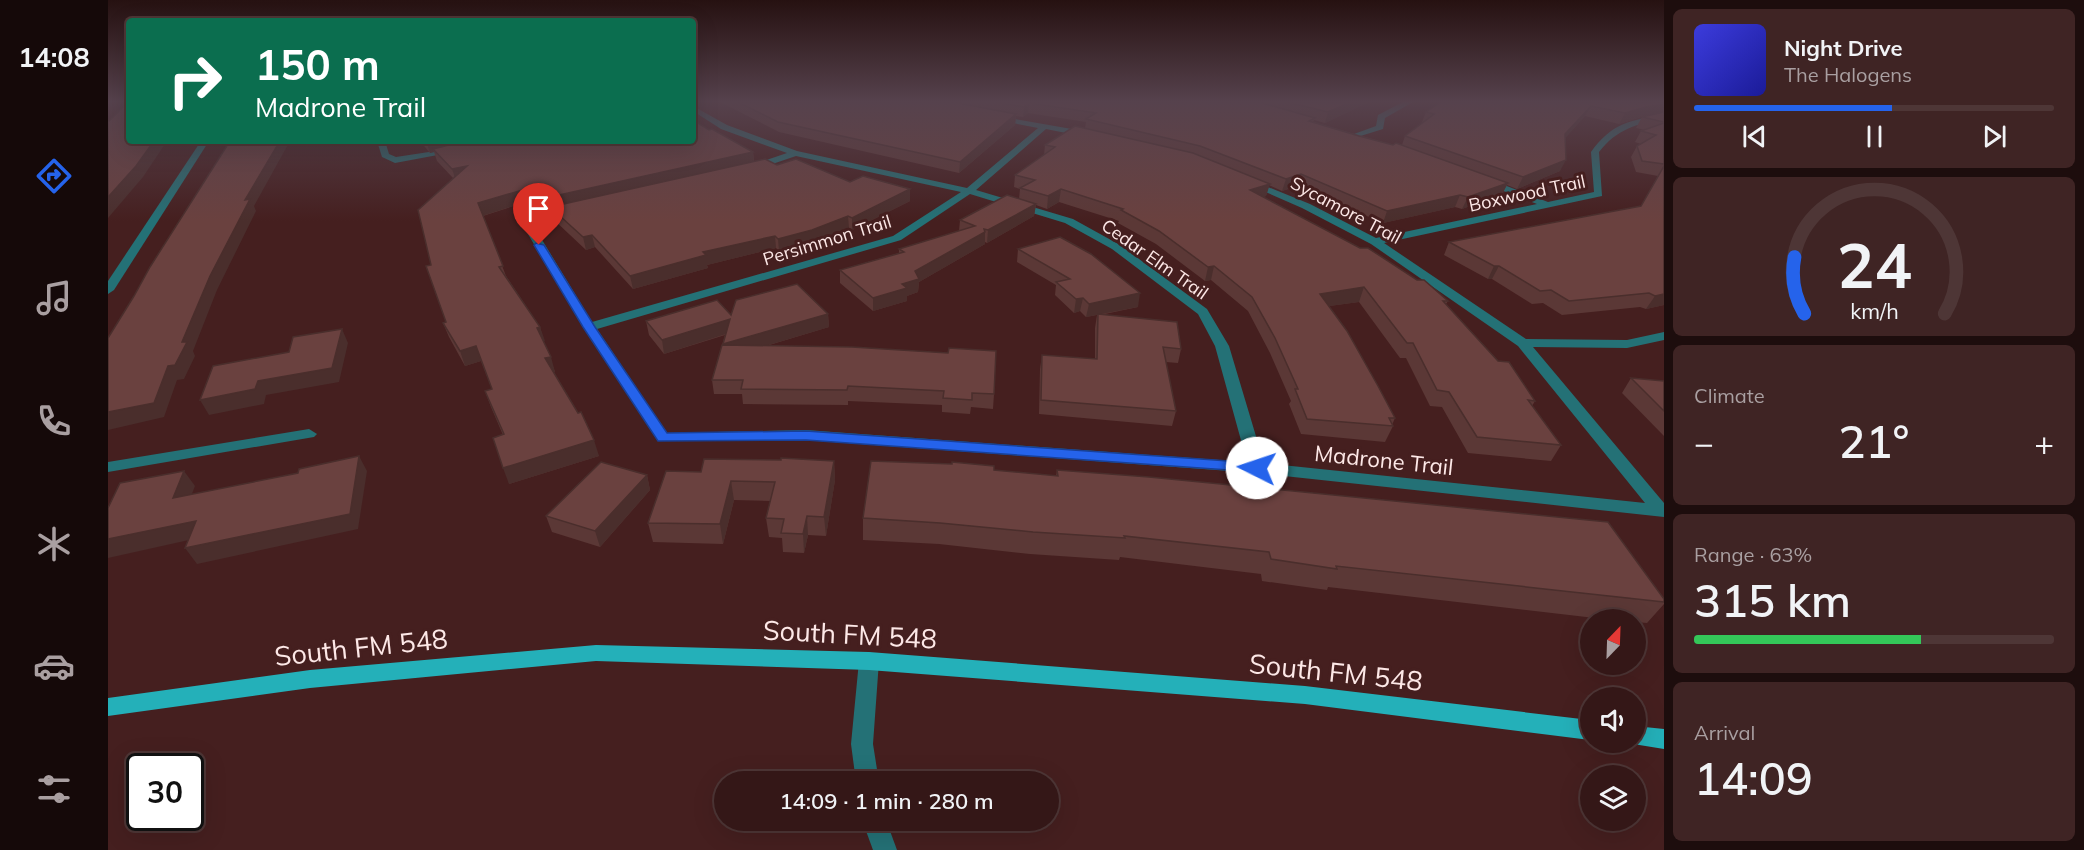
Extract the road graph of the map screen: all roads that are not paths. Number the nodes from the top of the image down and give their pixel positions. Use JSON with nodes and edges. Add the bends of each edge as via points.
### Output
{"nodes":[{"id":1,"x":764,"y":142,"type":"edge"},
{"id":2,"x":1027,"y":142,"type":"edge"},
{"id":3,"x":1374,"y":142,"type":"edge"},
{"id":4,"x":1602,"y":142,"type":"edge"},
{"id":5,"x":1378,"y":143,"type":"edge"},
{"id":6,"x":203,"y":144,"type":"edge"},
{"id":7,"x":382,"y":144,"type":"edge"},
{"id":8,"x":463,"y":149,"type":"edge"},
{"id":9,"x":795,"y":153,"type":"junction"},
{"id":10,"x":737,"y":172,"type":"edge"},
{"id":11,"x":1234,"y":177,"type":"edge"},
{"id":12,"x":1475,"y":177,"type":"edge"},
{"id":13,"x":969,"y":191,"type":"junction"},
{"id":14,"x":1550,"y":206,"type":"junction"},
{"id":15,"x":588,"y":207,"type":"edge"},
{"id":16,"x":1375,"y":242,"type":"junction"},
{"id":17,"x":108,"y":290,"type":"edge"},
{"id":18,"x":589,"y":327,"type":"junction"},
{"id":19,"x":1664,"y":336,"type":"edge"},
{"id":20,"x":1523,"y":343,"type":"junction"},
{"id":21,"x":309,"y":434,"type":"dead end"},
{"id":22,"x":108,"y":467,"type":"edge"},
{"id":23,"x":1257,"y":468,"type":"junction"},
{"id":24,"x":1662,"y":512,"type":"edge"},
{"id":25,"x":869,"y":661,"type":"junction"},
{"id":26,"x":108,"y":706,"type":"edge"},
{"id":27,"x":1580,"y":729,"type":"edge"},
{"id":28,"x":1646,"y":738,"type":"edge"},
{"id":29,"x":1664,"y":740,"type":"edge"},
{"id":30,"x":866,"y":771,"type":"edge"},
{"id":31,"x":878,"y":831,"type":"edge"},
{"id":32,"x":885,"y":850,"type":"edge"}],
"edges":[{"from":1,"to":9,"type":"street","name":"Cedar Elm Trail"},
{"from":2,"to":13,"type":"street","name":"Persimmon Trail"},
{"from":3,"to":5,"type":"street"},
{"from":4,"to":14,"type":"street","name":"Boxwood Trail","via":[[1595,152],[1599,194]]},
{"from":6,"to":17,"type":"street"},
{"from":7,"to":8,"type":"street","via":[[385,155],[395,160]]},
{"from":9,"to":10,"type":"street"},
{"from":9,"to":13,"type":"street","name":"Cedar Elm Trail"},
{"from":11,"to":16,"type":"street","name":"Sycamore Trail","via":[[1306,206]]},
{"from":12,"to":14,"type":"street"},
{"from":13,"to":18,"type":"street","name":"Persimmon Trail","via":[[897,238]]},
{"from":13,"to":23,"type":"street","name":"Cedar Elm Trail","via":[[1069,221],[1116,247],[1203,312],[1222,346]]},
{"from":14,"to":16,"type":"street","name":"Boxwood Trail"},
{"from":15,"to":18,"type":"street","name":"Madrone Trail","via":[[527,224]]},
{"from":16,"to":20,"type":"street","name":"Sycamore Trail"},
{"from":18,"to":23,"type":"street","name":"Madrone Trail","via":[[663,438],[806,435]]},
{"from":19,"to":20,"type":"street","via":[[1627,344]]},
{"from":20,"to":24,"type":"street","name":"Sycamore Trail"},
{"from":21,"to":22,"type":"street"},
{"from":23,"to":24,"type":"street","name":"Madrone Trail"},
{"from":25,"to":26,"type":"main road","name":"South FM 548","via":[[596,653],[310,679]]},
{"from":25,"to":27,"type":"main road","name":"South FM 548","via":[[1305,695]]},
{"from":25,"to":30,"type":"street","via":[[862,744]]},
{"from":28,"to":29,"type":"main road"},
{"from":31,"to":32,"type":"street"}]}
